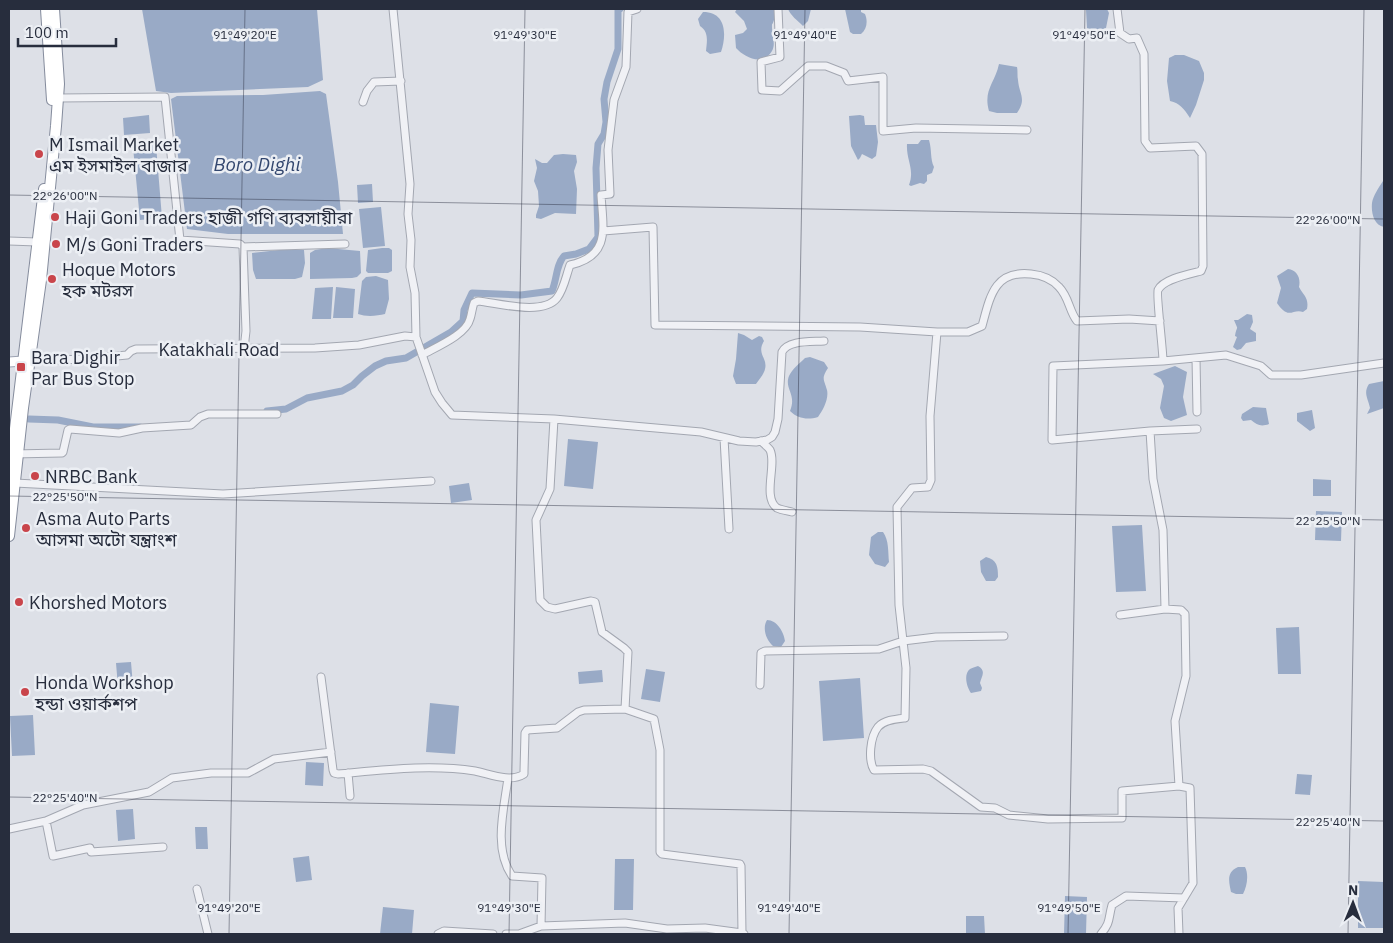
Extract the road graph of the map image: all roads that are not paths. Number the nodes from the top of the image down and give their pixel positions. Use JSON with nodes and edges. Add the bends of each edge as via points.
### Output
{"nodes":[{"id":1,"x":46,"y":9,"type":"edge"},
{"id":2,"x":54,"y":9,"type":"edge"},
{"id":3,"x":393,"y":9,"type":"edge"},
{"id":4,"x":637,"y":9,"type":"edge"},
{"id":5,"x":778,"y":9,"type":"edge"},
{"id":6,"x":1117,"y":9,"type":"edge"},
{"id":7,"x":401,"y":81,"type":"junction"},
{"id":8,"x":58,"y":98,"type":"junction"},
{"id":9,"x":363,"y":102,"type":"dead end"},
{"id":10,"x":1026,"y":130,"type":"dead end"},
{"id":11,"x":603,"y":231,"type":"junction"},
{"id":12,"x":9,"y":241,"type":"edge"},
{"id":13,"x":37,"y":242,"type":"junction"},
{"id":14,"x":345,"y":244,"type":"dead end"},
{"id":15,"x":243,"y":248,"type":"junction"},
{"id":16,"x":1160,"y":321,"type":"junction"},
{"id":17,"x":937,"y":332,"type":"junction"},
{"id":18,"x":416,"y":337,"type":"junction"},
{"id":19,"x":824,"y":341,"type":"dead end"},
{"id":20,"x":244,"y":349,"type":"junction"},
{"id":21,"x":422,"y":355,"type":"junction"},
{"id":22,"x":1196,"y":358,"type":"junction"},
{"id":23,"x":27,"y":361,"type":"junction"},
{"id":24,"x":1163,"y":361,"type":"junction"},
{"id":25,"x":9,"y":362,"type":"edge"},
{"id":26,"x":1384,"y":363,"type":"edge"},
{"id":27,"x":1197,"y":412,"type":"dead end"},
{"id":28,"x":277,"y":414,"type":"dead end"},
{"id":29,"x":554,"y":419,"type":"junction"},
{"id":30,"x":1197,"y":429,"type":"dead end"},
{"id":31,"x":1150,"y":431,"type":"junction"},
{"id":32,"x":724,"y":438,"type":"junction"},
{"id":33,"x":761,"y":441,"type":"junction"},
{"id":34,"x":15,"y":454,"type":"junction"},
{"id":35,"x":12,"y":481,"type":"edge"},
{"id":36,"x":431,"y":481,"type":"dead end"},
{"id":37,"x":792,"y":512,"type":"dead end"},
{"id":38,"x":729,"y":529,"type":"dead end"},
{"id":39,"x":9,"y":536,"type":"edge"},
{"id":40,"x":1165,"y":610,"type":"junction"},
{"id":41,"x":1120,"y":615,"type":"dead end"},
{"id":42,"x":1004,"y":636,"type":"dead end"},
{"id":43,"x":903,"y":641,"type":"junction"},
{"id":44,"x":321,"y":677,"type":"dead end"},
{"id":45,"x":760,"y":685,"type":"dead end"},
{"id":46,"x":625,"y":709,"type":"junction"},
{"id":47,"x":330,"y":752,"type":"junction"},
{"id":48,"x":348,"y":773,"type":"junction"},
{"id":49,"x":508,"y":778,"type":"junction"},
{"id":50,"x":1179,"y":786,"type":"junction"},
{"id":51,"x":350,"y":796,"type":"dead end"},
{"id":52,"x":46,"y":821,"type":"junction"},
{"id":53,"x":9,"y":829,"type":"edge"},
{"id":54,"x":163,"y":847,"type":"dead end"},
{"id":55,"x":197,"y":889,"type":"dead end"},
{"id":56,"x":1184,"y":898,"type":"junction"},
{"id":57,"x":541,"y":926,"type":"junction"},
{"id":58,"x":743,"y":933,"type":"edge"},
{"id":59,"x":208,"y":934,"type":"edge"},
{"id":60,"x":438,"y":934,"type":"edge"},
{"id":61,"x":493,"y":934,"type":"edge"},
{"id":62,"x":506,"y":934,"type":"edge"},
{"id":63,"x":1101,"y":934,"type":"edge"},
{"id":64,"x":1179,"y":934,"type":"edge"}],
"edges":[{"from":1,"to":13,"type":"highway","via":[[52,96]]},
{"from":2,"to":8,"type":"highway"},
{"from":3,"to":7,"type":"street"},
{"from":4,"to":11,"type":"street","via":[[628,12],[626,67],[614,100],[608,150],[610,194],[601,195]]},
{"from":5,"to":10,"type":"street","via":[[780,57],[762,62],[762,90],[780,91],[808,66],[826,66],[844,73],[848,81],[883,77],[883,131],[916,128]]},
{"from":6,"to":16,"type":"street","via":[[1120,33],[1129,39],[1137,38],[1144,54],[1145,141],[1150,148],[1196,146],[1202,154],[1203,266],[1200,271],[1178,277],[1158,289]]},
{"from":7,"to":9,"type":"street","via":[[374,82]]},
{"from":7,"to":18,"type":"street","via":[[410,184],[410,267],[415,293]]},
{"from":8,"to":15,"type":"street","via":[[165,97],[180,240],[240,244]]},
{"from":8,"to":23,"type":"highway","via":[[42,280]]},
{"from":11,"to":17,"type":"street","via":[[653,227],[655,325],[860,327]]},
{"from":11,"to":21,"type":"street","via":[[596,253],[570,265],[562,291],[551,304],[529,307],[478,301],[474,303],[470,320],[464,328]]},
{"from":12,"to":13,"type":"street"},
{"from":13,"to":23,"type":"highway"},
{"from":14,"to":15,"type":"street"},
{"from":15,"to":20,"type":"street"},
{"from":16,"to":17,"type":"street","via":[[1077,321],[1059,287],[1038,275],[1019,273],[999,282],[988,302],[982,326],[968,332]]},
{"from":16,"to":24,"type":"street"},
{"from":17,"to":43,"type":"street","via":[[930,416],[931,480],[928,487],[912,488],[898,507],[899,605]]},
{"from":18,"to":20,"type":"street","name":"Katakhali Road","via":[[359,345]]},
{"from":18,"to":21,"type":"street"},
{"from":19,"to":33,"type":"street","via":[[790,344],[784,348],[775,432],[772,437]]},
{"from":20,"to":23,"type":"street","name":"Katakhali Road","via":[[136,349],[127,355]]},
{"from":21,"to":29,"type":"street","via":[[435,392],[452,415]]},
{"from":22,"to":24,"type":"street"},
{"from":22,"to":26,"type":"street","via":[[1226,355],[1261,366],[1271,374],[1300,375]]},
{"from":22,"to":27,"type":"street"},
{"from":23,"to":25,"type":"main road"},
{"from":23,"to":34,"type":"highway"},
{"from":24,"to":31,"type":"street","via":[[1053,366],[1052,440]]},
{"from":28,"to":34,"type":"street","via":[[208,414],[191,425],[119,432],[70,429],[62,453]]},
{"from":29,"to":32,"type":"street","via":[[701,432]]},
{"from":29,"to":46,"type":"street","via":[[550,489],[536,520],[540,600],[555,609],[594,602],[602,632],[628,652]]},
{"from":30,"to":31,"type":"street"},
{"from":31,"to":40,"type":"street","via":[[1153,479],[1163,530]]},
{"from":32,"to":33,"type":"street"},
{"from":32,"to":38,"type":"street"},
{"from":33,"to":37,"type":"street","via":[[770,450],[772,461],[772,502],[778,509]]},
{"from":34,"to":35,"type":"highway"},
{"from":35,"to":36,"type":"street","via":[[222,494]]},
{"from":35,"to":39,"type":"highway"},
{"from":40,"to":41,"type":"street"},
{"from":40,"to":50,"type":"street","via":[[1181,610],[1185,614],[1186,676],[1175,721]]},
{"from":42,"to":43,"type":"street"},
{"from":43,"to":45,"type":"street","via":[[880,649],[765,651],[761,653]]},
{"from":43,"to":50,"type":"street","via":[[905,718],[878,726],[871,751],[874,770],[931,771],[981,807],[995,808],[1009,815],[1048,819],[1122,818],[1122,791]]},
{"from":44,"to":47,"type":"street"},
{"from":46,"to":49,"type":"street","via":[[581,711],[557,728],[527,730],[524,774]]},
{"from":46,"to":58,"type":"street","via":[[655,721],[660,750],[660,853],[740,864]]},
{"from":47,"to":48,"type":"street","via":[[334,773]]},
{"from":47,"to":52,"type":"street","via":[[274,759],[248,773],[172,778],[149,792],[83,806]]},
{"from":48,"to":49,"type":"street","via":[[438,768]]},
{"from":48,"to":51,"type":"street"},
{"from":49,"to":57,"type":"street","via":[[501,846],[512,876],[542,878]]},
{"from":50,"to":56,"type":"street","via":[[1190,788],[1193,883]]},
{"from":52,"to":53,"type":"street"},
{"from":52,"to":54,"type":"street","via":[[53,856],[90,848],[91,852]]},
{"from":55,"to":59,"type":"street"},
{"from":56,"to":63,"type":"street","via":[[1126,896],[1112,905],[1109,924]]},
{"from":56,"to":64,"type":"street","via":[[1178,908]]},
{"from":57,"to":58,"type":"street","via":[[625,923]]},
{"from":57,"to":62,"type":"street","via":[[519,934]]},
{"from":60,"to":61,"type":"street"}]}
